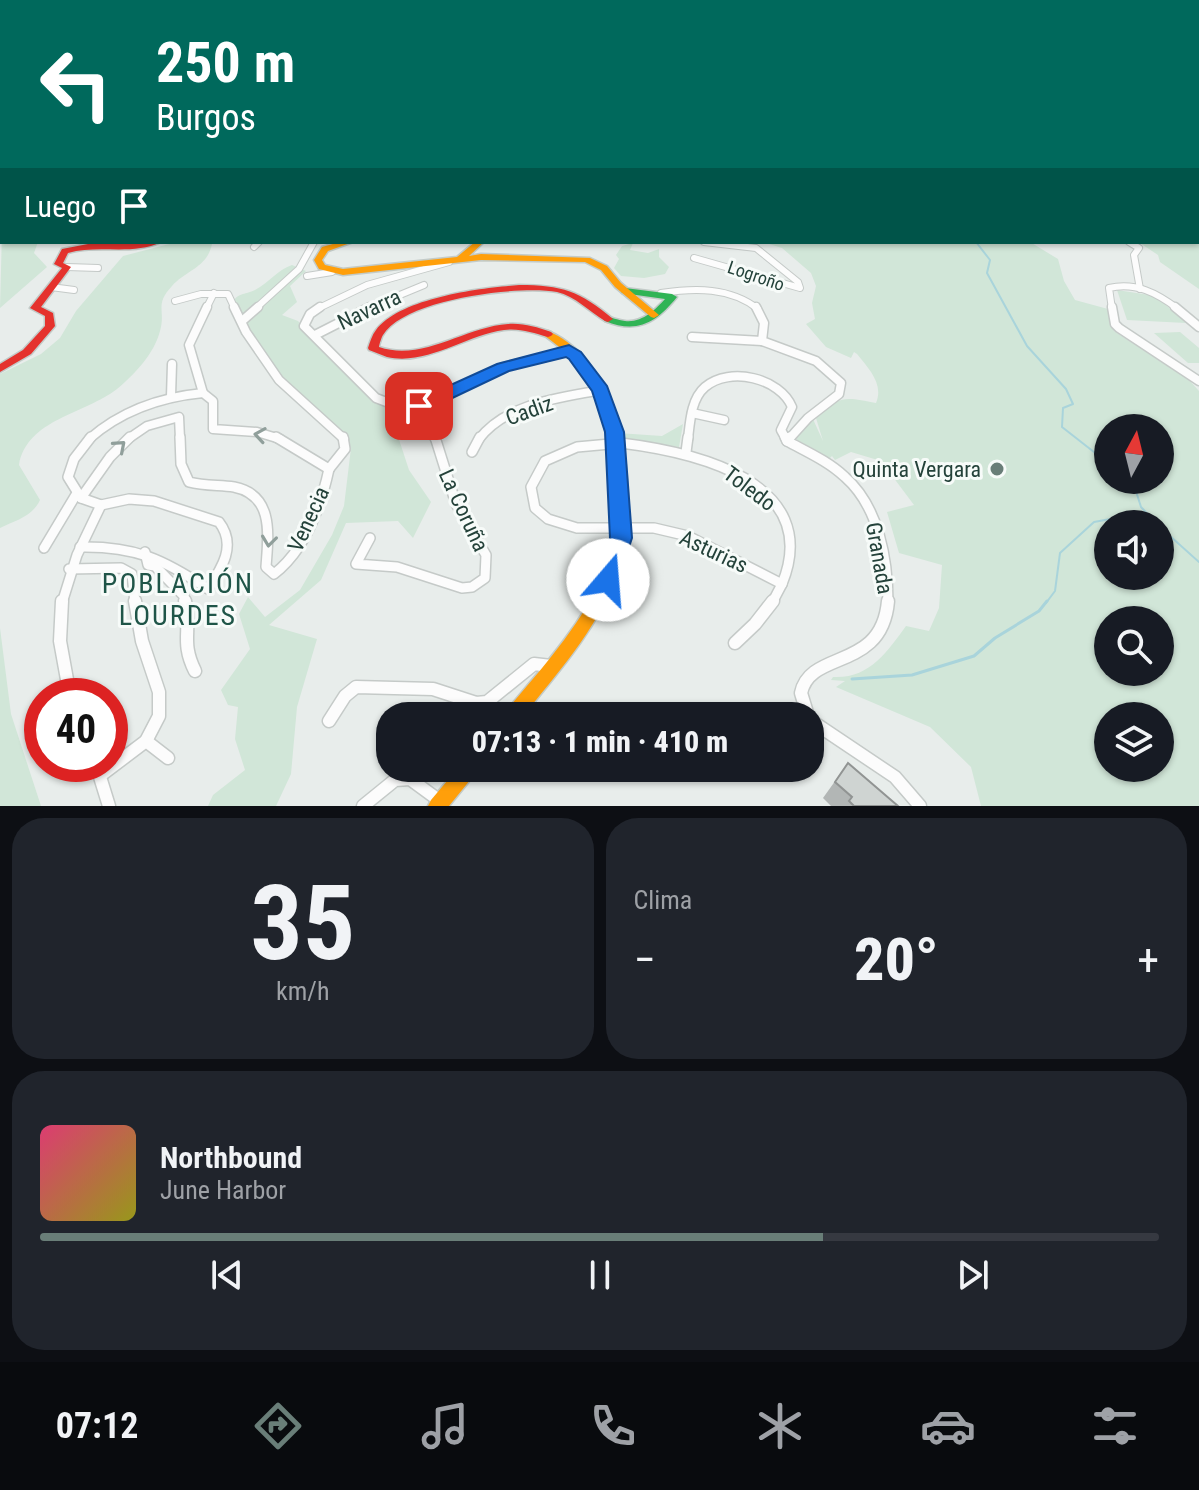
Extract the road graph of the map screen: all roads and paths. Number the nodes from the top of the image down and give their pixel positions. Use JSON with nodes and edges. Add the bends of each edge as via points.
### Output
{"nodes":[{"id":1,"x":150,"y":244,"type":"edge"},
{"id":2,"x":313,"y":244,"type":"edge"},
{"id":3,"x":341,"y":244,"type":"edge"},
{"id":4,"x":721,"y":244,"type":"edge"},
{"id":5,"x":1132,"y":244,"type":"edge"},
{"id":6,"x":473,"y":252,"type":"edge"},
{"id":7,"x":694,"y":258,"type":"dead end"},
{"id":8,"x":67,"y":267,"type":"junction"},
{"id":9,"x":98,"y":268,"type":"dead end"},
{"id":10,"x":332,"y":272,"type":"junction"},
{"id":11,"x":307,"y":276,"type":"dead end"},
{"id":12,"x":424,"y":285,"type":"dead end"},
{"id":13,"x":51,"y":287,"type":"junction"},
{"id":14,"x":1140,"y":289,"type":"junction"},
{"id":15,"x":74,"y":290,"type":"dead end"},
{"id":16,"x":683,"y":290,"type":"junction"},
{"id":17,"x":214,"y":293,"type":"junction"},
{"id":18,"x":633,"y":295,"type":"junction"},
{"id":19,"x":666,"y":295,"type":"junction"},
{"id":20,"x":175,"y":301,"type":"dead end"},
{"id":21,"x":654,"y":311,"type":"junction"},
{"id":22,"x":242,"y":321,"type":"junction"},
{"id":23,"x":1199,"y":327,"type":"edge"},
{"id":24,"x":315,"y":335,"type":"junction"},
{"id":25,"x":692,"y":337,"type":"dead end"},
{"id":26,"x":762,"y":341,"type":"junction"},
{"id":27,"x":569,"y":351,"type":"junction"},
{"id":28,"x":172,"y":364,"type":"dead end"},
{"id":29,"x":0,"y":369,"type":"edge"},
{"id":30,"x":1199,"y":381,"type":"edge"},
{"id":31,"x":601,"y":390,"type":"junction"},
{"id":32,"x":203,"y":393,"type":"junction"},
{"id":33,"x":171,"y":396,"type":"junction"},
{"id":34,"x":419,"y":406,"type":"junction"},
{"id":35,"x":692,"y":413,"type":"junction"},
{"id":36,"x":724,"y":420,"type":"dead end"},
{"id":37,"x":787,"y":441,"type":"junction"},
{"id":38,"x":616,"y":443,"type":"junction"},
{"id":39,"x":472,"y":452,"type":"dead end"},
{"id":40,"x":686,"y":452,"type":"junction"},
{"id":41,"x":329,"y":469,"type":"junction"},
{"id":42,"x":79,"y":496,"type":"junction"},
{"id":43,"x":101,"y":505,"type":"junction"},
{"id":44,"x":620,"y":527,"type":"junction"},
{"id":45,"x":370,"y":538,"type":"dead end"},
{"id":46,"x":80,"y":547,"type":"junction"},
{"id":47,"x":44,"y":548,"type":"dead end"},
{"id":48,"x":145,"y":552,"type":"junction"},
{"id":49,"x":69,"y":569,"type":"junction"},
{"id":50,"x":782,"y":584,"type":"junction"},
{"id":51,"x":735,"y":643,"type":"dead end"},
{"id":52,"x":551,"y":666,"type":"junction"},
{"id":53,"x":195,"y":671,"type":"dead end"},
{"id":54,"x":64,"y":678,"type":"edge"},
{"id":55,"x":524,"y":702,"type":"edge"},
{"id":56,"x":801,"y":702,"type":"edge"},
{"id":57,"x":329,"y":721,"type":"dead end"},
{"id":58,"x":824,"y":728,"type":"edge"},
{"id":59,"x":146,"y":741,"type":"junction"},
{"id":60,"x":128,"y":752,"type":"edge"},
{"id":61,"x":168,"y":758,"type":"dead end"},
{"id":62,"x":103,"y":782,"type":"edge"},
{"id":63,"x":457,"y":782,"type":"edge"},
{"id":64,"x":438,"y":803,"type":"edge"},
{"id":65,"x":109,"y":806,"type":"edge"},
{"id":66,"x":363,"y":806,"type":"edge"},
{"id":67,"x":920,"y":806,"type":"edge"}],
"edges":[{"from":1,"to":8,"type":"street","via":[[133,249],[75,246],[59,258],[58,264]]},
{"from":2,"to":22,"type":"street","via":[[299,269]]},
{"from":3,"to":10,"type":"street","via":[[318,260]]},
{"from":4,"to":7,"type":"street","name":"Logroño","via":[[756,248],[800,288]]},
{"from":5,"to":14,"type":"street","via":[[1139,248],[1134,255]]},
{"from":6,"to":10,"type":"street"},
{"from":6,"to":18,"type":"street","via":[[587,260]]},
{"from":6,"to":24,"type":"street","via":[[377,280],[333,300],[303,321]]},
{"from":8,"to":9,"type":"street"},
{"from":8,"to":13,"type":"street"},
{"from":10,"to":11,"type":"street"},
{"from":12,"to":24,"type":"street","name":"Navarra"},
{"from":13,"to":15,"type":"street"},
{"from":13,"to":29,"type":"street","via":[[35,308],[50,315],[50,326],[37,343]]},
{"from":14,"to":23,"type":"street","via":[[1168,299]]},
{"from":14,"to":30,"type":"street","via":[[1109,288],[1115,324]]},
{"from":16,"to":19,"type":"street"},
{"from":16,"to":19,"type":"street"},
{"from":16,"to":26,"type":"street","via":[[727,292],[751,304],[762,316]]},
{"from":17,"to":20,"type":"street"},
{"from":17,"to":22,"type":"street","via":[[228,294]]},
{"from":17,"to":32,"type":"street","via":[[189,345]]},
{"from":18,"to":19,"type":"street"},
{"from":18,"to":21,"type":"street"},
{"from":19,"to":21,"type":"street"},
{"from":21,"to":27,"type":"street","via":[[646,323],[625,326],[561,291],[473,293],[429,305],[390,324],[373,342],[383,357],[402,357],[475,331],[511,325],[546,333]]},
{"from":22,"to":41,"type":"street","via":[[279,380],[344,438],[345,449]]},
{"from":24,"to":34,"type":"street","via":[[376,398]]},
{"from":25,"to":26,"type":"street"},
{"from":26,"to":37,"type":"street","via":[[818,364],[841,383],[839,394]]},
{"from":27,"to":31,"type":"street"},
{"from":27,"to":34,"type":"street","via":[[503,367]]},
{"from":28,"to":33,"type":"street"},
{"from":31,"to":38,"type":"street"},
{"from":31,"to":39,"type":"street","name":"Cadiz","via":[[542,403],[498,421],[475,442]]},
{"from":32,"to":33,"type":"street"},
{"from":41,"to":32,"type":"street","one_way":true,"via":[[270,435],[213,429],[213,401]]},
{"from":33,"to":42,"type":"street","via":[[119,417],[80,449],[68,477]]},
{"from":34,"to":45,"type":"street","name":"La Coruña","via":[[456,504],[486,555],[485,578],[459,588],[406,569],[361,567],[356,564]]},
{"from":35,"to":36,"type":"street"},
{"from":35,"to":37,"type":"street","via":[[703,388],[716,381],[747,379],[774,386],[791,399],[781,430]]},
{"from":35,"to":40,"type":"street"},
{"from":37,"to":56,"type":"street","name":"Granada","via":[[829,463],[864,497],[875,519],[889,593],[887,616],[876,639],[812,673],[799,688]]},
{"from":38,"to":40,"type":"street","name":"Toledo"},
{"from":38,"to":44,"type":"street"},
{"from":38,"to":44,"type":"street","name":"Asturias","via":[[549,457],[532,478],[531,494],[535,509],[553,521],[575,527]]},
{"from":40,"to":50,"type":"street","name":"Toledo","via":[[742,477],[789,520],[793,539]]},
{"from":42,"to":41,"type":"street","name":"Venecia","one_way":true,"via":[[118,446],[177,416],[188,484],[242,489],[266,515],[271,529],[266,567],[274,574],[288,563],[324,493]]},
{"from":42,"to":43,"type":"street"},
{"from":42,"to":47,"type":"street"},
{"from":43,"to":46,"type":"street"},
{"from":43,"to":48,"type":"street","via":[[154,501],[219,522],[229,543],[208,589]]},
{"from":44,"to":50,"type":"street","name":"Asturias","via":[[653,528],[700,540]]},
{"from":44,"to":52,"type":"street","via":[[608,580],[591,613]]},
{"from":46,"to":48,"type":"street"},
{"from":46,"to":49,"type":"street"},
{"from":48,"to":53,"type":"street","via":[[148,565],[184,596],[189,617],[185,651]]},
{"from":49,"to":54,"type":"street","via":[[58,611]]},
{"from":49,"to":59,"type":"street","via":[[121,568],[132,574],[142,640],[161,690],[156,724]]},
{"from":50,"to":51,"type":"street","name":"Toledo","via":[[761,622]]},
{"from":52,"to":55,"type":"street"},
{"from":52,"to":57,"type":"street","via":[[534,664],[487,702],[433,689],[356,687]]},
{"from":58,"to":67,"type":"street","name":"Granada","via":[[884,769]]},
{"from":59,"to":60,"type":"street"},
{"from":59,"to":61,"type":"street"},
{"from":62,"to":65,"type":"street"},
{"from":63,"to":64,"type":"street"},
{"from":64,"to":66,"type":"street","via":[[410,779],[395,780]]}]}
